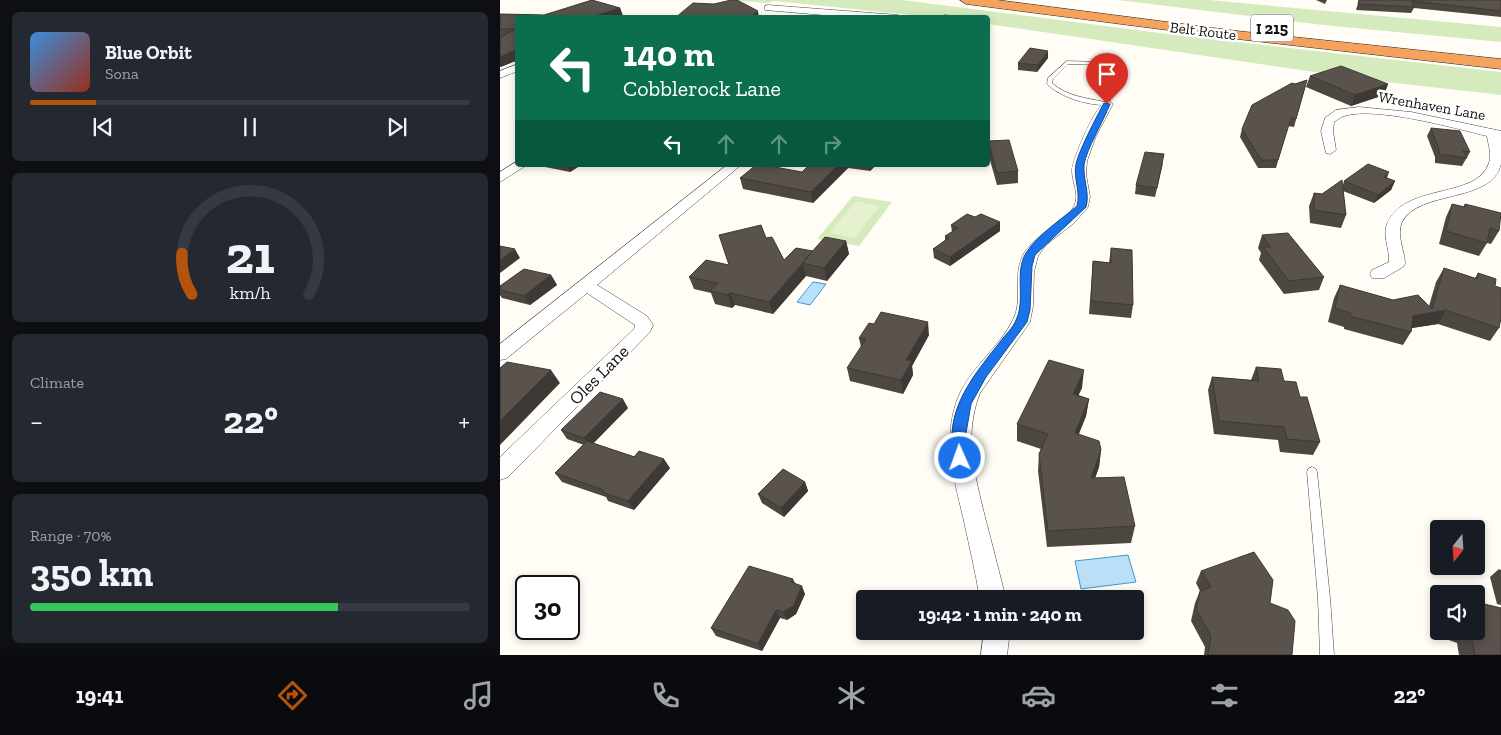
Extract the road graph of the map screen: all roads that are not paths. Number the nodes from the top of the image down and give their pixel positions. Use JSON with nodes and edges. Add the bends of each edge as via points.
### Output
{"nodes":[{"id":1,"x":966,"y":0,"type":"edge"},
{"id":2,"x":1044,"y":0,"type":"edge"},
{"id":3,"x":768,"y":8,"type":"dead end"},
{"id":4,"x":859,"y":15,"type":"edge"},
{"id":5,"x":1501,"y":52,"type":"edge"},
{"id":6,"x":1501,"y":64,"type":"edge"},
{"id":7,"x":515,"y":68,"type":"edge"},
{"id":8,"x":500,"y":75,"type":"edge"},
{"id":9,"x":1107,"y":104,"type":"junction"},
{"id":10,"x":1497,"y":134,"type":"edge"},
{"id":11,"x":1330,"y":150,"type":"dead end"},
{"id":12,"x":518,"y":167,"type":"edge"},
{"id":13,"x":733,"y":167,"type":"edge"},
{"id":14,"x":500,"y":178,"type":"edge"},
{"id":15,"x":1378,"y":274,"type":"dead end"},
{"id":16,"x":586,"y":285,"type":"junction"},
{"id":17,"x":500,"y":354,"type":"edge"},
{"id":18,"x":500,"y":471,"type":"edge"},
{"id":19,"x":1312,"y":472,"type":"dead end"},
{"id":20,"x":991,"y":590,"type":"edge"},
{"id":21,"x":996,"y":640,"type":"edge"},
{"id":22,"x":994,"y":655,"type":"edge"},
{"id":23,"x":1327,"y":655,"type":"edge"}],
"edges":[{"from":1,"to":6,"type":"highway","name":"Belt Route","number":"I 215"},
{"from":2,"to":5,"type":"highway","name":"Belt Route","number":"I 215"},
{"from":3,"to":4,"type":"street"},
{"from":7,"to":8,"type":"street"},
{"from":9,"to":9,"type":"lane","via":[[1061,92],[1053,88],[1050,79],[1068,63],[1113,67],[1116,73]]},
{"from":9,"to":20,"type":"street","via":[[1080,163],[1082,207],[1030,254],[1021,322],[964,404],[959,433],[960,458]]},
{"from":10,"to":11,"type":"street","name":"Wrenhaven Lane","via":[[1395,113],[1354,111],[1330,119]]},
{"from":10,"to":15,"type":"street","via":[[1496,158],[1487,177],[1402,212],[1393,231],[1397,264]]},
{"from":12,"to":14,"type":"street"},
{"from":13,"to":16,"type":"street"},
{"from":16,"to":17,"type":"street"},
{"from":16,"to":18,"type":"street","name":"Oles Lane","via":[[641,320],[644,325],[641,332]]},
{"from":19,"to":23,"type":"lane"},
{"from":21,"to":22,"type":"street"}]}
